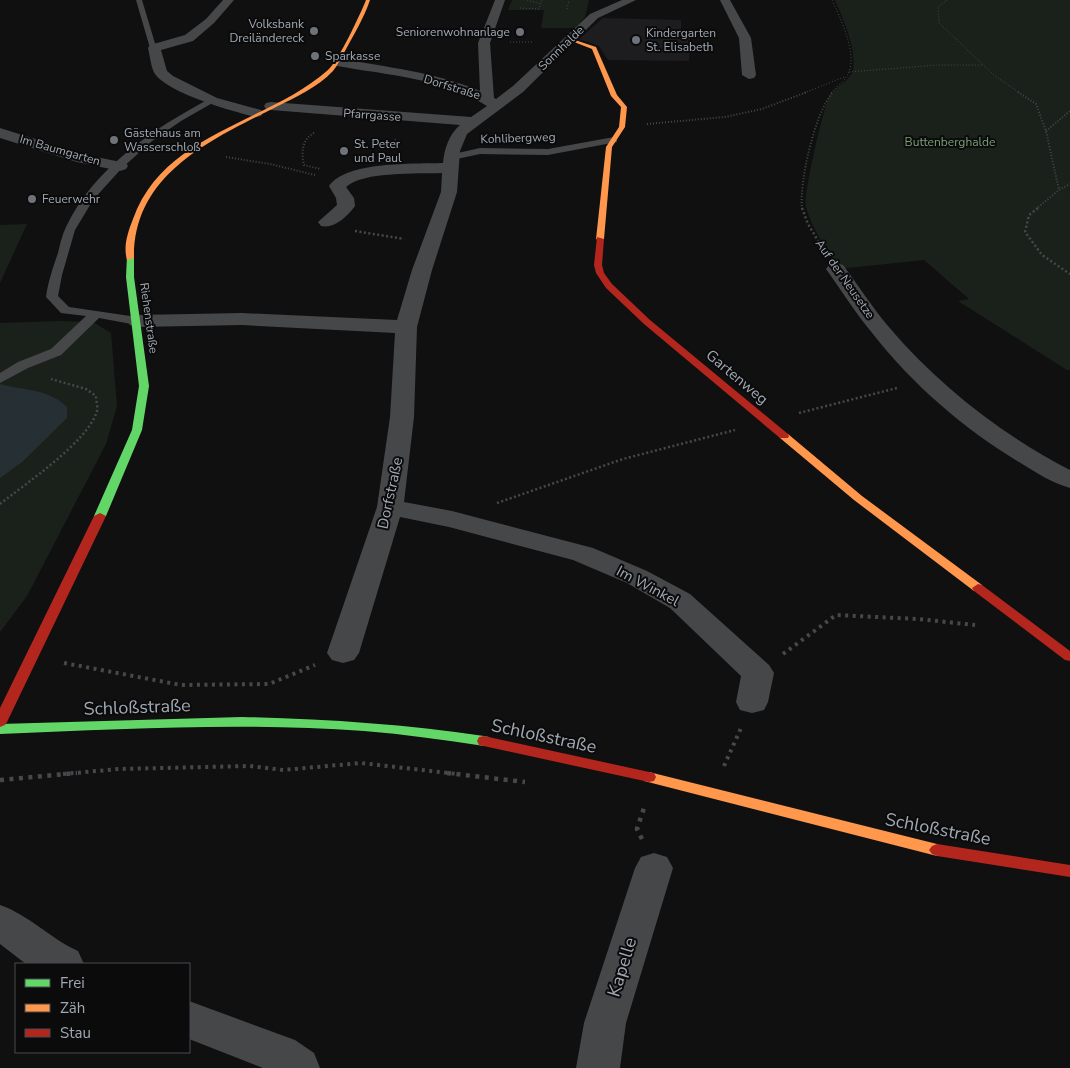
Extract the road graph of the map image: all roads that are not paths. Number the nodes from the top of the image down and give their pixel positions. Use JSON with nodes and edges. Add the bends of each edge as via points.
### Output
{"nodes":[{"id":1,"x":139,"y":0,"type":"edge"},
{"id":2,"x":229,"y":0,"type":"edge"},
{"id":3,"x":368,"y":0,"type":"edge"},
{"id":4,"x":500,"y":0,"type":"edge"},
{"id":5,"x":631,"y":0,"type":"edge"},
{"id":6,"x":725,"y":0,"type":"edge"},
{"id":7,"x":596,"y":1,"type":"dead end"},
{"id":8,"x":594,"y":16,"type":"junction"},
{"id":9,"x":568,"y":41,"type":"junction"},
{"id":10,"x":154,"y":48,"type":"junction"},
{"id":11,"x":337,"y":62,"type":"junction"},
{"id":12,"x":749,"y":75,"type":"dead end"},
{"id":13,"x":212,"y":101,"type":"junction"},
{"id":14,"x":492,"y":102,"type":"junction"},
{"id":15,"x":271,"y":106,"type":"junction"},
{"id":16,"x":256,"y":113,"type":"junction"},
{"id":17,"x":473,"y":122,"type":"junction"},
{"id":18,"x":0,"y":133,"type":"edge"},
{"id":19,"x":614,"y":140,"type":"junction"},
{"id":20,"x":451,"y":162,"type":"junction"},
{"id":21,"x":120,"y":166,"type":"junction"},
{"id":22,"x":327,"y":222,"type":"road end"},
{"id":23,"x":836,"y":269,"type":"road end"},
{"id":24,"x":96,"y":314,"type":"junction"},
{"id":25,"x":137,"y":322,"type":"junction"},
{"id":26,"x":406,"y":327,"type":"junction"},
{"id":27,"x":0,"y":379,"type":"edge"},
{"id":28,"x":1070,"y":480,"type":"edge"},
{"id":29,"x":390,"y":507,"type":"junction"},
{"id":30,"x":343,"y":653,"type":"road end"},
{"id":31,"x":1070,"y":657,"type":"edge"},
{"id":32,"x":752,"y":702,"type":"road end"},
{"id":33,"x":0,"y":722,"type":"edge"},
{"id":34,"x":0,"y":729,"type":"edge"},
{"id":35,"x":654,"y":868,"type":"road end"},
{"id":36,"x":1070,"y":870,"type":"edge"},
{"id":37,"x":0,"y":922,"type":"edge"},
{"id":38,"x":62,"y":963,"type":"edge"},
{"id":39,"x":190,"y":1020,"type":"edge"},
{"id":40,"x":298,"y":1068,"type":"edge"},
{"id":41,"x":598,"y":1068,"type":"edge"}],
"edges":[{"from":1,"to":10,"type":"lane"},
{"from":2,"to":10,"type":"street","via":[[189,38]]},
{"from":3,"to":11,"type":"street","name":"Riehenstraße"},
{"from":4,"to":14,"type":"street","via":[[484,41]]},
{"from":5,"to":8,"type":"street","name":"Sonnhalde"},
{"from":6,"to":12,"type":"street","via":[[745,38]]},
{"from":7,"to":8,"type":"street"},
{"from":8,"to":9,"type":"street","name":"Sonnhalde"},
{"from":9,"to":14,"type":"street","name":"Sonnhalde","via":[[518,90]]},
{"from":9,"to":19,"type":"street","name":"Gartenweg","via":[[594,48],[614,96],[624,107],[622,127]]},
{"from":10,"to":13,"type":"street","via":[[161,73]]},
{"from":11,"to":14,"type":"street","name":"Dorfstraße","via":[[399,73],[474,92]]},
{"from":11,"to":15,"type":"street","name":"Riehenstraße","via":[[310,87]]},
{"from":13,"to":16,"type":"street"},
{"from":13,"to":21,"type":"lane","name":"Im Baumgarten","via":[[177,120]]},
{"from":14,"to":17,"type":"street","name":"Dorfstraße"},
{"from":15,"to":16,"type":"street","name":"Riehenstraße"},
{"from":15,"to":17,"type":"street","name":"Pfarrgasse"},
{"from":16,"to":25,"type":"street","name":"Riehenstraße","via":[[170,167],[142,204],[130,238],[130,277]]},
{"from":17,"to":20,"type":"street","name":"Dorfstraße","via":[[461,132],[452,151]]},
{"from":18,"to":21,"type":"street","name":"Im Baumgarten","via":[[83,159]]},
{"from":19,"to":20,"type":"lane","name":"Kohlibergweg","via":[[548,152],[480,151]]},
{"from":19,"to":31,"type":"street","name":"Gartenweg","via":[[609,147],[598,265],[609,286],[647,322],[858,498]]},
{"from":20,"to":22,"type":"street","via":[[348,176],[337,186],[346,198],[346,206]]},
{"from":20,"to":26,"type":"street","name":"Dorfstraße","via":[[450,192]]},
{"from":21,"to":24,"type":"lane","name":"Im Baumgarten","via":[[82,208],[71,228],[53,281],[52,297],[65,310]]},
{"from":23,"to":28,"type":"street","name":"Auf der Neusetze","via":[[886,338],[953,405],[1005,444]]},
{"from":24,"to":25,"type":"lane","name":"Im Baumgarten"},
{"from":24,"to":27,"type":"lane","via":[[56,352]]},
{"from":25,"to":26,"type":"street","via":[[242,320]]},
{"from":25,"to":33,"type":"street","name":"Riehenstraße","via":[[144,386],[137,430],[117,480]]},
{"from":26,"to":29,"type":"street","name":"Dorfstraße","via":[[402,417]]},
{"from":29,"to":30,"type":"street","name":"Dorfstraße"},
{"from":29,"to":32,"type":"street","name":"Im Winkel","via":[[452,519],[583,554],[636,577],[680,601],[758,673]]},
{"from":34,"to":36,"type":"street","name":"Schloßstraße","via":[[229,722],[336,724],[444,734],[531,749],[923,847]]},
{"from":35,"to":41,"type":"street","name":"Kapelle","via":[[605,1023]]},
{"from":37,"to":38,"type":"street","via":[[45,955]]},
{"from":39,"to":40,"type":"street","via":[[280,1054]]}]}
